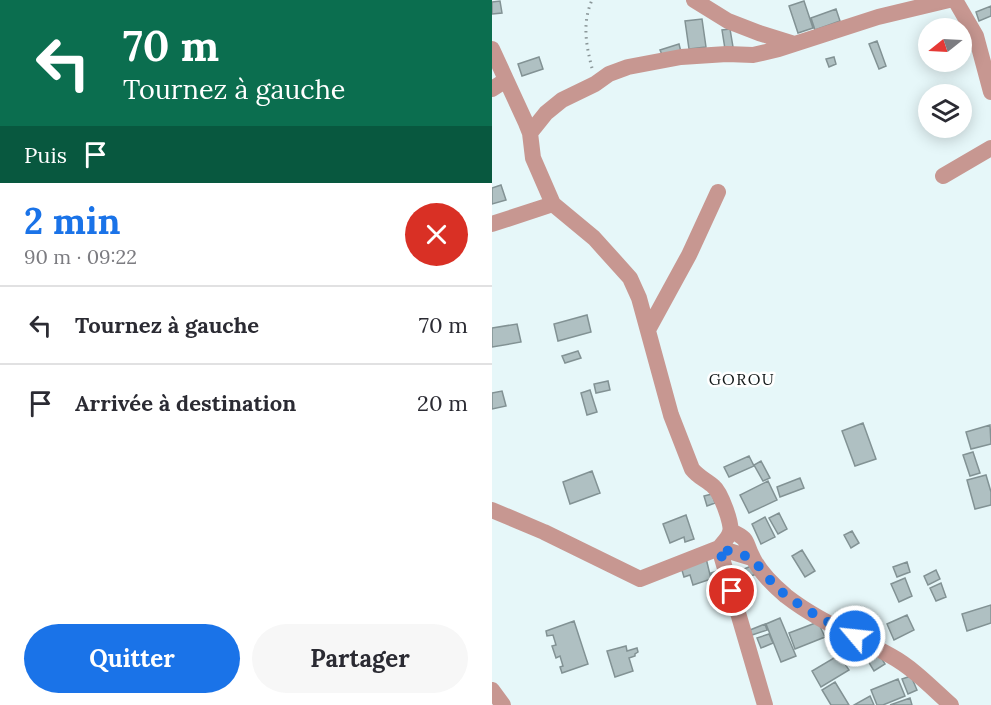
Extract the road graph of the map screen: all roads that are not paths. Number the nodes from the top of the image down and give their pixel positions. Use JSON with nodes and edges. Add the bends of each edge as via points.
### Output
{"nodes":[{"id":1,"x":694,"y":0,"type":"edge"},
{"id":2,"x":949,"y":0,"type":"edge"},
{"id":3,"x":955,"y":0,"type":"edge"},
{"id":4,"x":709,"y":5,"type":"edge"},
{"id":5,"x":794,"y":44,"type":"junction"},
{"id":6,"x":492,"y":49,"type":"edge"},
{"id":7,"x":499,"y":84,"type":"edge"},
{"id":8,"x":991,"y":92,"type":"edge"},
{"id":9,"x":530,"y":133,"type":"junction"},
{"id":10,"x":991,"y":148,"type":"edge"},
{"id":11,"x":943,"y":176,"type":"dead end"},
{"id":12,"x":718,"y":192,"type":"dead end"},
{"id":13,"x":553,"y":204,"type":"junction"},
{"id":14,"x":492,"y":224,"type":"edge"},
{"id":15,"x":648,"y":330,"type":"junction"},
{"id":16,"x":492,"y":510,"type":"edge"},
{"id":17,"x":731,"y":531,"type":"junction"},
{"id":18,"x":719,"y":548,"type":"junction"},
{"id":19,"x":752,"y":558,"type":"junction"},
{"id":20,"x":492,"y":690,"type":"edge"},
{"id":21,"x":503,"y":705,"type":"edge"},
{"id":22,"x":765,"y":705,"type":"edge"},
{"id":23,"x":951,"y":705,"type":"edge"}],
"edges":[{"from":1,"to":4,"type":"street"},
{"from":2,"to":5,"type":"street","via":[[878,16]]},
{"from":3,"to":8,"type":"street","via":[[976,36]]},
{"from":4,"to":5,"type":"street","via":[[728,21]]},
{"from":5,"to":9,"type":"street","via":[[753,55],[681,57],[628,67],[562,100]]},
{"from":6,"to":7,"type":"street"},
{"from":7,"to":9,"type":"street"},
{"from":9,"to":13,"type":"street","via":[[533,158]]},
{"from":10,"to":11,"type":"street"},
{"from":12,"to":15,"type":"street"},
{"from":13,"to":14,"type":"street"},
{"from":13,"to":15,"type":"street","via":[[594,238],[630,278]]},
{"from":15,"to":17,"type":"street","via":[[671,415],[692,469],[719,492]]},
{"from":16,"to":18,"type":"street","via":[[640,579]]},
{"from":17,"to":18,"type":"street"},
{"from":17,"to":19,"type":"street","via":[[745,539]]},
{"from":18,"to":19,"type":"street"},
{"from":18,"to":22,"type":"street"},
{"from":19,"to":23,"type":"street","via":[[786,596],[892,656]]},
{"from":20,"to":21,"type":"street"}]}
